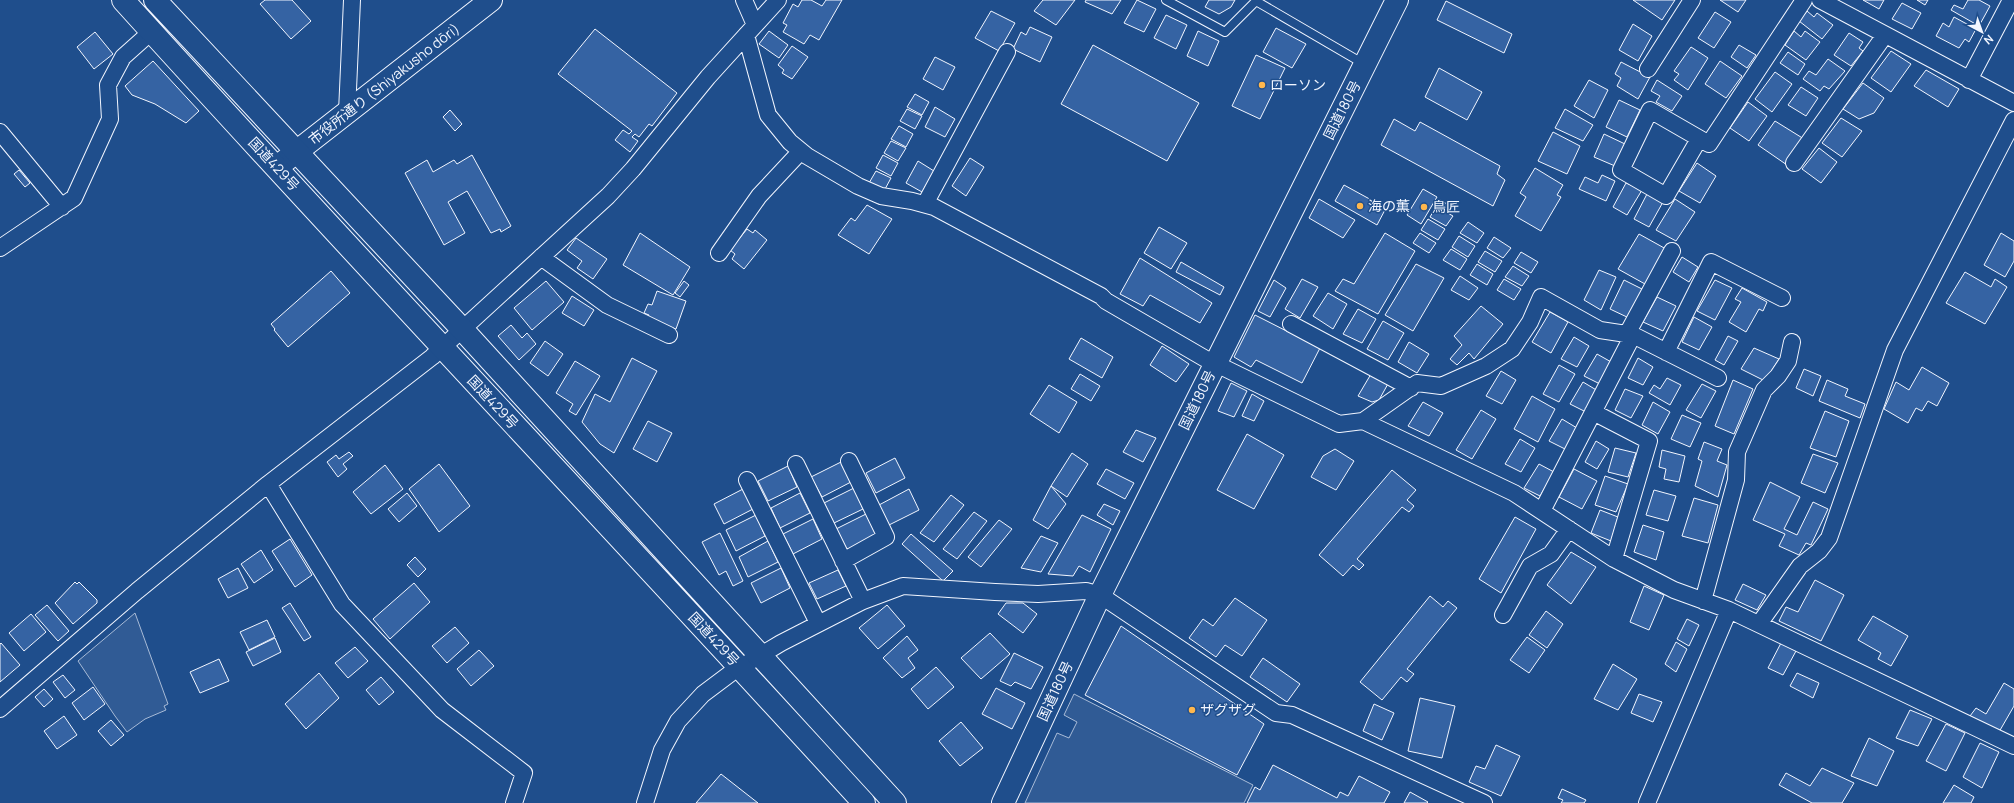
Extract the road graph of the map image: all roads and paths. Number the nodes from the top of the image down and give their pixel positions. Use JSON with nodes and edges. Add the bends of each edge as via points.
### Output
{"nodes":[{"id":1,"x":123,"y":0,"type":"edge"},
{"id":2,"x":155,"y":0,"type":"edge"},
{"id":3,"x":352,"y":0,"type":"edge"},
{"id":4,"x":491,"y":0,"type":"edge"},
{"id":5,"x":744,"y":0,"type":"edge"},
{"id":6,"x":778,"y":0,"type":"edge"},
{"id":7,"x":1166,"y":0,"type":"edge"},
{"id":8,"x":1397,"y":0,"type":"edge"},
{"id":9,"x":1692,"y":0,"type":"edge"},
{"id":10,"x":1804,"y":0,"type":"edge"},
{"id":11,"x":1820,"y":0,"type":"edge"},
{"id":12,"x":2011,"y":0,"type":"edge"},
{"id":13,"x":750,"y":30,"type":"junction"},
{"id":14,"x":151,"y":32,"type":"junction"},
{"id":15,"x":1885,"y":35,"type":"junction"},
{"id":16,"x":1007,"y":52,"type":"dead end"},
{"id":17,"x":1364,"y":64,"type":"junction"},
{"id":18,"x":1648,"y":69,"type":"dead end"},
{"id":19,"x":1969,"y":80,"type":"junction"},
{"id":20,"x":2014,"y":103,"type":"edge"},
{"id":21,"x":347,"y":112,"type":"junction"},
{"id":22,"x":2014,"y":120,"type":"edge"},
{"id":23,"x":0,"y":132,"type":"edge"},
{"id":24,"x":1699,"y":139,"type":"junction"},
{"id":25,"x":297,"y":151,"type":"junction"},
{"id":26,"x":801,"y":151,"type":"junction"},
{"id":27,"x":1794,"y":163,"type":"dead end"},
{"id":28,"x":277,"y":167,"type":"junction"},
{"id":29,"x":925,"y":204,"type":"junction"},
{"id":30,"x":62,"y":207,"type":"junction"},
{"id":31,"x":0,"y":248,"type":"edge"},
{"id":32,"x":1672,"y":251,"type":"dead end"},
{"id":33,"x":719,"y":253,"type":"dead end"},
{"id":34,"x":541,"y":257,"type":"junction"},
{"id":35,"x":1782,"y":298,"type":"dead end"},
{"id":36,"x":1291,"y":324,"type":"dead end"},
{"id":37,"x":462,"y":329,"type":"junction"},
{"id":38,"x":669,"y":335,"type":"dead end"},
{"id":39,"x":1630,"y":335,"type":"junction"},
{"id":40,"x":1792,"y":342,"type":"dead end"},
{"id":41,"x":442,"y":348,"type":"junction"},
{"id":42,"x":1666,"y":352,"type":"junction"},
{"id":43,"x":1215,"y":363,"type":"junction"},
{"id":44,"x":1718,"y":378,"type":"dead end"},
{"id":45,"x":1411,"y":388,"type":"junction"},
{"id":46,"x":1593,"y":412,"type":"junction"},
{"id":47,"x":1364,"y":421,"type":"junction"},
{"id":48,"x":849,"y":461,"type":"dead end"},
{"id":49,"x":796,"y":464,"type":"dead end"},
{"id":50,"x":748,"y":480,"type":"dead end"},
{"id":51,"x":268,"y":484,"type":"junction"},
{"id":52,"x":1542,"y":511,"type":"junction"},
{"id":53,"x":1569,"y":529,"type":"junction"},
{"id":54,"x":1614,"y":559,"type":"junction"},
{"id":55,"x":844,"y":561,"type":"junction"},
{"id":56,"x":1100,"y":595,"type":"junction"},
{"id":57,"x":863,"y":601,"type":"junction"},
{"id":58,"x":1703,"y":601,"type":"junction"},
{"id":59,"x":1729,"y":610,"type":"junction"},
{"id":60,"x":1503,"y":615,"type":"dead end"},
{"id":61,"x":818,"y":623,"type":"junction"},
{"id":62,"x":1759,"y":624,"type":"junction"},
{"id":63,"x":761,"y":655,"type":"junction"},
{"id":64,"x":741,"y":667,"type":"junction"},
{"id":65,"x":0,"y":709,"type":"edge"},
{"id":66,"x":2014,"y":746,"type":"edge"},
{"id":67,"x":514,"y":803,"type":"edge"},
{"id":68,"x":645,"y":803,"type":"edge"},
{"id":69,"x":864,"y":803,"type":"edge"},
{"id":70,"x":895,"y":803,"type":"edge"},
{"id":71,"x":1003,"y":803,"type":"edge"},
{"id":72,"x":1484,"y":803,"type":"edge"},
{"id":73,"x":1647,"y":803,"type":"edge"}],
"edges":[{"from":1,"to":14,"type":"main road","name":"国道429号"},
{"from":2,"to":25,"type":"main road","name":"国道429号"},
{"from":3,"to":21,"type":"street"},
{"from":4,"to":21,"type":"main road","name":"市役所通り (Shiyakusho dōri)"},
{"from":5,"to":13,"type":"street"},
{"from":6,"to":13,"type":"street"},
{"from":7,"to":17,"type":"lane","via":[[1225,32],[1256,1]]},
{"from":8,"to":17,"type":"main road","name":"国道180号"},
{"from":9,"to":18,"type":"street"},
{"from":10,"to":24,"type":"street","via":[[1709,144]]},
{"from":11,"to":15,"type":"street"},
{"from":12,"to":19,"type":"street"},
{"from":13,"to":26,"type":"street","via":[[768,115],[790,142]]},
{"from":13,"to":34,"type":"street","via":[[613,191]]},
{"from":14,"to":28,"type":"main road","name":"国道429号"},
{"from":14,"to":30,"type":"street","via":[[123,57],[108,85],[110,119],[74,198]]},
{"from":15,"to":19,"type":"street"},
{"from":15,"to":27,"type":"street"},
{"from":16,"to":29,"type":"street"},
{"from":17,"to":43,"type":"main road","name":"国道180号"},
{"from":19,"to":20,"type":"street"},
{"from":21,"to":25,"type":"main road","name":"市役所通り (Shiyakusho dōri)"},
{"from":22,"to":62,"type":"street","via":[[1894,350],[1830,538],[1800,566]]},
{"from":23,"to":30,"type":"street"},
{"from":24,"to":24,"type":"street","via":[[1666,196],[1621,170],[1650,110]]},
{"from":25,"to":28,"type":"main road","name":"市役所通り (Shiyakusho dōri)"},
{"from":25,"to":37,"type":"main road","name":"国道429号"},
{"from":26,"to":29,"type":"street","via":[[858,186],[881,196]]},
{"from":26,"to":33,"type":"street","via":[[759,196]]},
{"from":28,"to":41,"type":"main road","name":"国道429号"},
{"from":29,"to":43,"type":"street","via":[[1101,296]]},
{"from":30,"to":31,"type":"street"},
{"from":32,"to":39,"type":"street"},
{"from":34,"to":37,"type":"street"},
{"from":34,"to":38,"type":"street","via":[[607,305]]},
{"from":35,"to":42,"type":"street","via":[[1711,262]]},
{"from":36,"to":45,"type":"street"},
{"from":37,"to":41,"type":"street"},
{"from":37,"to":63,"type":"main road","name":"国道429号"},
{"from":39,"to":42,"type":"street"},
{"from":39,"to":45,"type":"street","via":[[1600,330],[1541,297],[1530,322],[1512,349],[1486,366],[1441,386],[1417,383]]},
{"from":39,"to":46,"type":"street"},
{"from":40,"to":58,"type":"street","via":[[1788,360],[1778,376],[1764,390],[1737,452],[1736,480]]},
{"from":41,"to":51,"type":"street"},
{"from":41,"to":64,"type":"main road","name":"国道429号"},
{"from":42,"to":44,"type":"street"},
{"from":43,"to":47,"type":"street","via":[[1340,424]]},
{"from":43,"to":56,"type":"main road","name":"国道180号"},
{"from":45,"to":47,"type":"street"},
{"from":46,"to":52,"type":"street"},
{"from":46,"to":54,"type":"street","via":[[1649,441]]},
{"from":47,"to":52,"type":"street","via":[[1514,493]]},
{"from":48,"to":55,"type":"street","via":[[886,537]]},
{"from":49,"to":55,"type":"street"},
{"from":50,"to":61,"type":"street"},
{"from":51,"to":65,"type":"street","via":[[137,591]]},
{"from":51,"to":67,"type":"street","via":[[342,604],[442,710],[524,773]]},
{"from":52,"to":53,"type":"street"},
{"from":53,"to":54,"type":"street"},
{"from":53,"to":60,"type":"street","via":[[1551,554],[1530,566]]},
{"from":54,"to":58,"type":"street","via":[[1674,590]]},
{"from":55,"to":57,"type":"street"},
{"from":56,"to":57,"type":"street","via":[[1086,591],[1038,594],[903,586]]},
{"from":56,"to":71,"type":"main road","name":"国道180号"},
{"from":56,"to":72,"type":"street","via":[[1276,712],[1292,715]]},
{"from":57,"to":61,"type":"street"},
{"from":58,"to":59,"type":"street"},
{"from":59,"to":62,"type":"street"},
{"from":59,"to":73,"type":"street"},
{"from":61,"to":63,"type":"street"},
{"from":62,"to":66,"type":"street"},
{"from":63,"to":64,"type":"street"},
{"from":63,"to":70,"type":"main road","name":"国道429号"},
{"from":64,"to":68,"type":"street","via":[[703,694],[678,721],[662,750]]},
{"from":64,"to":69,"type":"main road","name":"国道429号"}]}
